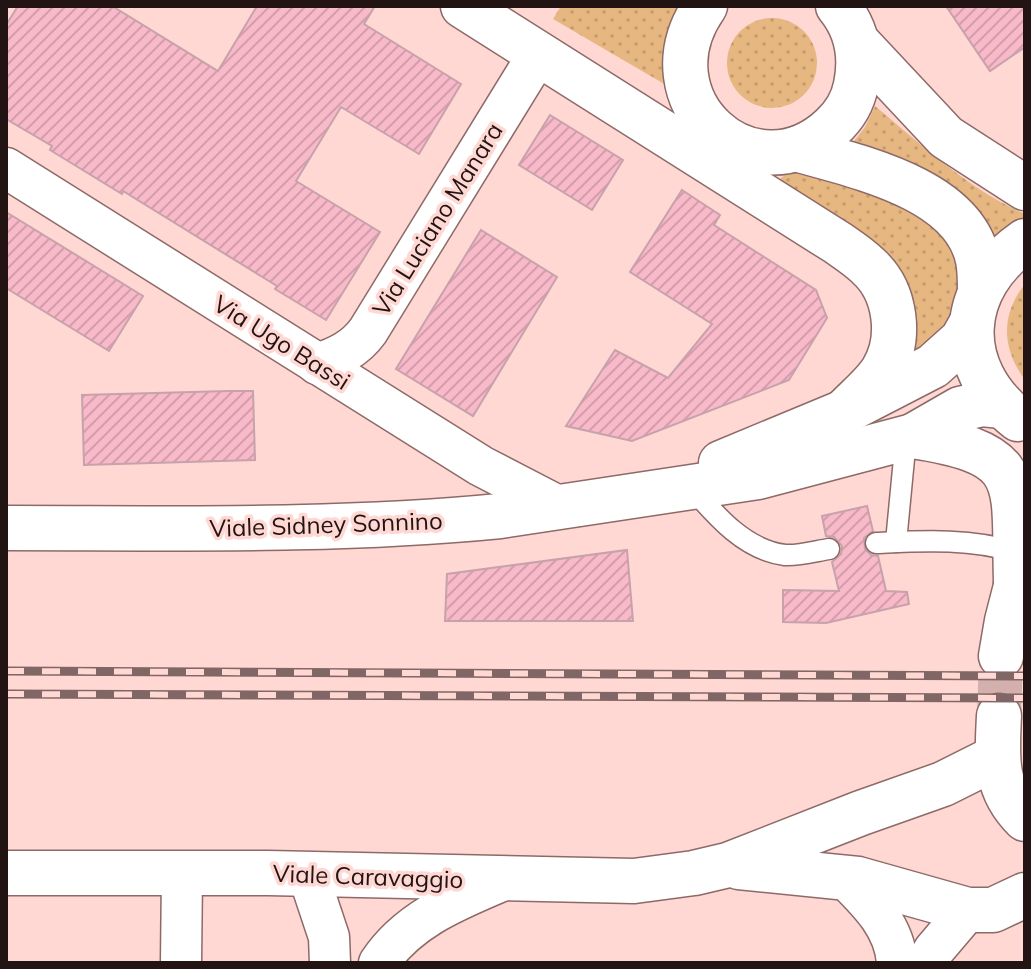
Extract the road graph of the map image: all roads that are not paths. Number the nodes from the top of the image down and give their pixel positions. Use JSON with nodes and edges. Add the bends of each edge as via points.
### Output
{"nodes":[{"id":1,"x":463,"y":6,"type":"edge"},
{"id":2,"x":705,"y":6,"type":"edge"},
{"id":3,"x":847,"y":24,"type":"edge"},
{"id":4,"x":544,"y":56,"type":"junction"},
{"id":5,"x":695,"y":108,"type":"junction"},
{"id":6,"x":796,"y":149,"type":"junction"},
{"id":7,"x":6,"y":168,"type":"edge"},
{"id":8,"x":1021,"y":183,"type":"edge"},
{"id":9,"x":1025,"y":241,"type":"edge"},
{"id":10,"x":976,"y":307,"type":"junction"},
{"id":11,"x":317,"y":364,"type":"junction"},
{"id":12,"x":844,"y":412,"type":"junction"},
{"id":13,"x":1013,"y":414,"type":"edge"},
{"id":14,"x":910,"y":437,"type":"junction"},
{"id":15,"x":691,"y":487,"type":"junction"},
{"id":16,"x":645,"y":494,"type":"junction"},
{"id":17,"x":562,"y":508,"type":"junction"},
{"id":18,"x":6,"y":528,"type":"edge"},
{"id":19,"x":829,"y":549,"type":"dead end"},
{"id":20,"x":1019,"y":562,"type":"edge"},
{"id":21,"x":1001,"y":656,"type":"tunnel mouth"},
{"id":22,"x":1025,"y":819,"type":"edge"},
{"id":23,"x":728,"y":865,"type":"junction"},
{"id":24,"x":6,"y":873,"type":"edge"},
{"id":25,"x":182,"y":874,"type":"junction"},
{"id":26,"x":308,"y":874,"type":"junction"},
{"id":27,"x":845,"y":878,"type":"junction"},
{"id":28,"x":504,"y":880,"type":"junction"},
{"id":29,"x":1025,"y":895,"type":"edge"},
{"id":30,"x":968,"y":910,"type":"junction"},
{"id":31,"x":181,"y":963,"type":"edge"},
{"id":32,"x":330,"y":963,"type":"edge"},
{"id":33,"x":379,"y":963,"type":"edge"},
{"id":34,"x":897,"y":963,"type":"edge"},
{"id":35,"x":926,"y":963,"type":"edge"}],
"edges":[{"from":1,"to":4,"type":"street"},
{"from":2,"to":5,"type":"street","via":[[686,45],[684,66]]},
{"from":3,"to":6,"type":"street","via":[[860,69],[854,95],[841,119]]},
{"from":3,"to":8,"type":"street","via":[[946,137]]},
{"from":4,"to":5,"type":"street"},
{"from":4,"to":11,"type":"street","name":"Via Luciano Manara","via":[[360,343]]},
{"from":4,"to":12,"type":"street","via":[[870,268],[894,315],[892,349],[882,371]]},
{"from":5,"to":6,"type":"street","via":[[709,126],[750,149]]},
{"from":6,"to":10,"type":"street","via":[[890,177],[949,213],[966,231],[978,258]]},
{"from":7,"to":11,"type":"street","name":"Via Ugo Bassi"},
{"from":9,"to":10,"type":"street","name":"Viale Sidney Sonnino","via":[[991,271]]},
{"from":10,"to":12,"type":"street","name":"Viale Sidney Sonnino","via":[[962,340],[933,366]]},
{"from":10,"to":13,"type":"street","via":[[971,342],[981,377]]},
{"from":11,"to":17,"type":"street","name":"Via Ugo Bassi","via":[[481,466]]},
{"from":12,"to":16,"type":"street","name":"Viale Sidney Sonnino"},
{"from":13,"to":14,"type":"street","name":"Viale Sidney Sonnino","via":[[982,404],[960,409]]},
{"from":14,"to":15,"type":"street","name":"Viale Sidney Sonnino","via":[[758,477]]},
{"from":14,"to":20,"type":"street","via":[[973,448],[1002,469],[1015,500]]},
{"from":14,"to":20,"type":"lane","via":[[886,543],[997,546]]},
{"from":15,"to":16,"type":"street","name":"Viale Sidney Sonnino"},
{"from":15,"to":19,"type":"lane","via":[[747,542],[786,555]]},
{"from":16,"to":17,"type":"street","name":"Viale Sidney Sonnino"},
{"from":17,"to":18,"type":"street","name":"Viale Sidney Sonnino","via":[[443,521]]},
{"from":20,"to":21,"type":"street"},
{"from":22,"to":23,"type":"street","name":"Viale Caravaggio","via":[[1000,782],[998,737],[943,784]]},
{"from":23,"to":27,"type":"street","name":"Viale Caravaggio"},
{"from":23,"to":28,"type":"street","name":"Viale Caravaggio","via":[[634,881]]},
{"from":24,"to":25,"type":"street","name":"Viale Caravaggio"},
{"from":25,"to":26,"type":"street","name":"Viale Caravaggio"},
{"from":25,"to":31,"type":"street"},
{"from":26,"to":28,"type":"street","name":"Viale Caravaggio"},
{"from":26,"to":32,"type":"street","via":[[329,937]]},
{"from":27,"to":30,"type":"street","name":"Viale Caravaggio"},
{"from":27,"to":34,"type":"street","via":[[891,933]]},
{"from":28,"to":33,"type":"street","via":[[439,908],[390,945]]},
{"from":29,"to":30,"type":"street","name":"Viale Caravaggio","via":[[993,910]]},
{"from":30,"to":35,"type":"street"}]}
